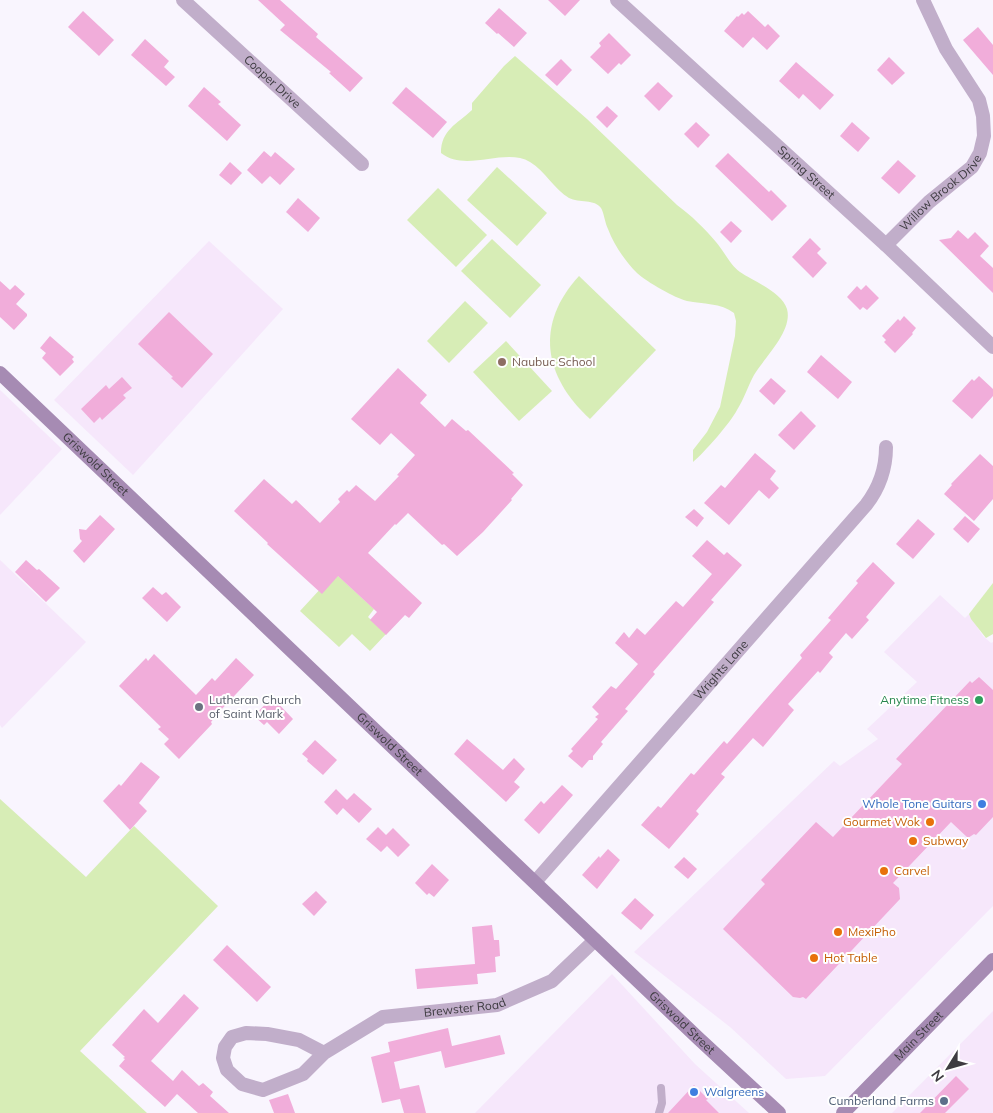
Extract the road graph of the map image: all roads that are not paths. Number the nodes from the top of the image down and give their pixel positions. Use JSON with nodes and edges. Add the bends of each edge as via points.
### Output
{"nodes":[{"id":1,"x":183,"y":0,"type":"edge"},
{"id":2,"x":617,"y":0,"type":"edge"},
{"id":3,"x":923,"y":0,"type":"edge"},
{"id":4,"x":362,"y":164,"type":"dead end"},
{"id":5,"x":886,"y":245,"type":"junction"},
{"id":6,"x":993,"y":347,"type":"edge"},
{"id":7,"x":0,"y":373,"type":"edge"},
{"id":8,"x":886,"y":448,"type":"dead end"},
{"id":9,"x":535,"y":882,"type":"junction"},
{"id":10,"x":595,"y":940,"type":"junction"},
{"id":11,"x":993,"y":960,"type":"edge"},
{"id":12,"x":324,"y":1053,"type":"junction"},
{"id":13,"x":662,"y":1088,"type":"dead end"},
{"id":14,"x":659,"y":1113,"type":"edge"},
{"id":15,"x":779,"y":1113,"type":"edge"},
{"id":16,"x":843,"y":1113,"type":"edge"}],
"edges":[{"from":1,"to":4,"type":"street","name":"Cooper Drive"},
{"from":2,"to":5,"type":"street","name":"Spring Street"},
{"from":3,"to":5,"type":"street","name":"Willow Brook Drive","via":[[946,49],[979,100],[984,136],[980,153],[968,172],[929,202]]},
{"from":5,"to":6,"type":"street","name":"Spring Street"},
{"from":7,"to":9,"type":"main road","name":"Griswold Street"},
{"from":8,"to":9,"type":"street","name":"Wrights Lane","via":[[885,467],[873,496]]},
{"from":9,"to":10,"type":"main road","name":"Griswold Street"},
{"from":10,"to":12,"type":"street","name":"Brewster Road","via":[[552,981],[497,1005],[383,1017]]},
{"from":10,"to":15,"type":"main road","name":"Griswold Street"},
{"from":11,"to":16,"type":"main road","name":"Main Street"},
{"from":12,"to":12,"type":"street","name":"Brewster Road","via":[[303,1074],[263,1090],[242,1084],[227,1070],[223,1058],[232,1037],[246,1033],[299,1040]]},
{"from":13,"to":14,"type":"lane"}]}
